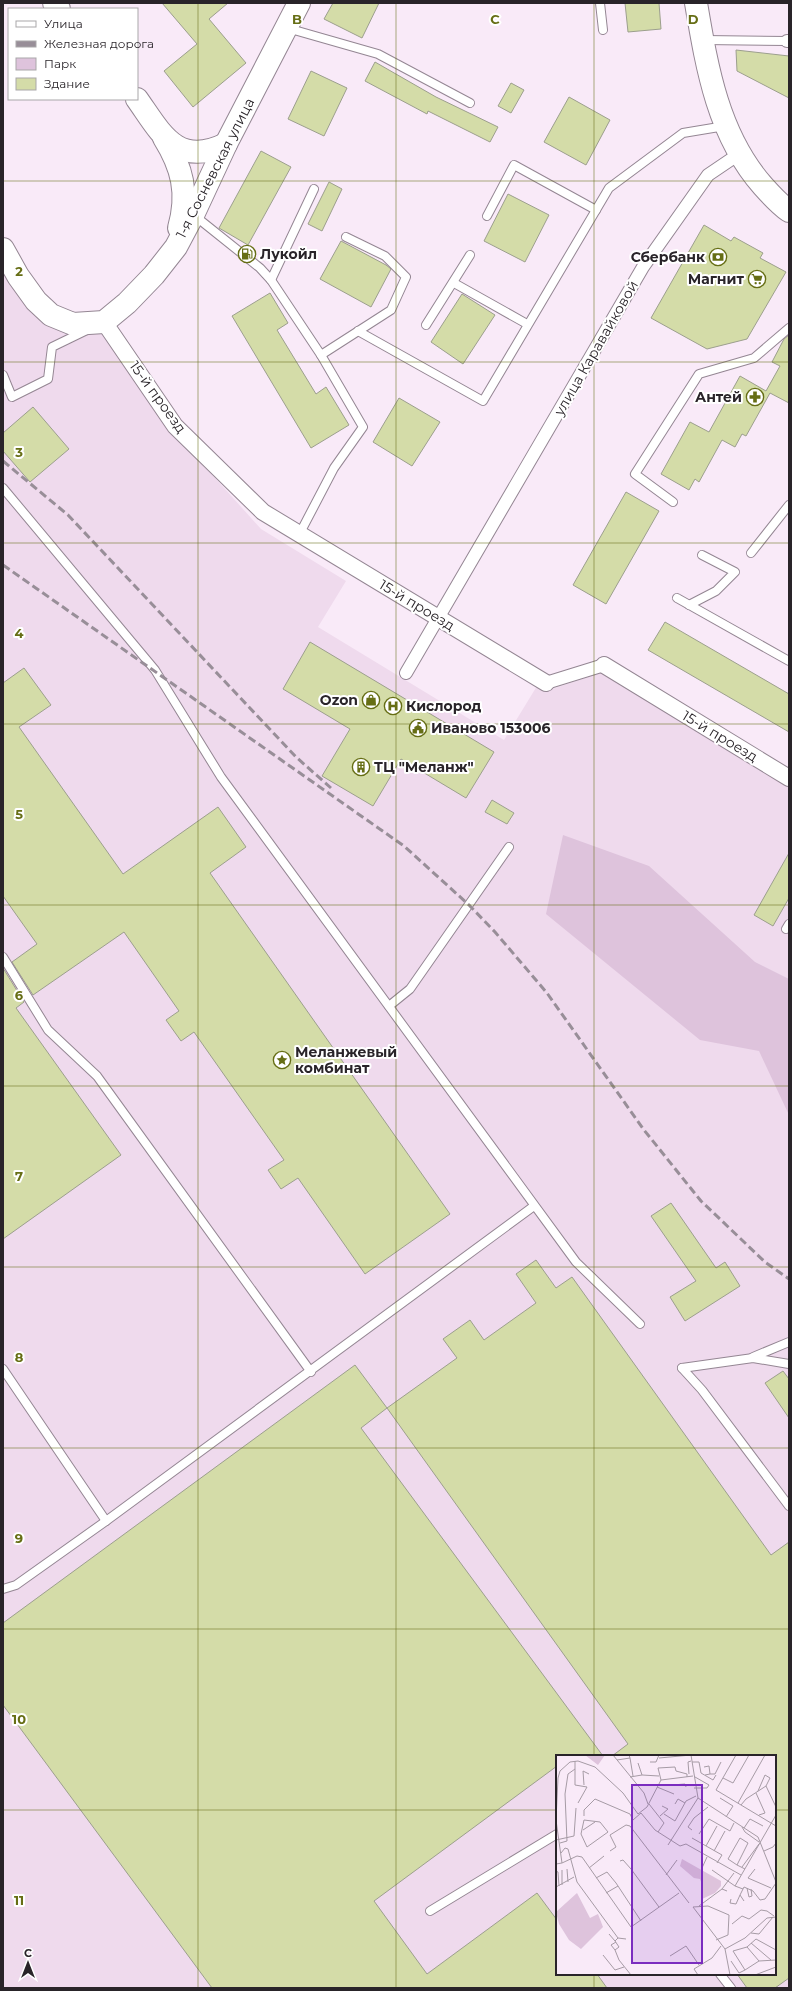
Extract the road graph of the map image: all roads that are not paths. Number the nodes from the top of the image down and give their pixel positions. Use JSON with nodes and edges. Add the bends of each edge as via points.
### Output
{"nodes":[{"id":1,"x":299,"y":3,"type":"edge"},
{"id":2,"x":600,"y":3,"type":"edge"},
{"id":3,"x":696,"y":3,"type":"edge"},
{"id":4,"x":286,"y":28,"type":"junction"},
{"id":5,"x":603,"y":30,"type":"dead end"},
{"id":6,"x":703,"y":40,"type":"junction"},
{"id":7,"x":788,"y":41,"type":"edge"},
{"id":8,"x":138,"y":100,"type":"edge"},
{"id":9,"x":470,"y":103,"type":"dead end"},
{"id":10,"x":726,"y":126,"type":"junction"},
{"id":11,"x":164,"y":138,"type":"junction"},
{"id":12,"x":226,"y":144,"type":"junction"},
{"id":13,"x":739,"y":154,"type":"junction"},
{"id":14,"x":314,"y":189,"type":"dead end"},
{"id":15,"x":596,"y":210,"type":"junction"},
{"id":16,"x":789,"y":211,"type":"edge"},
{"id":17,"x":193,"y":215,"type":"junction"},
{"id":18,"x":487,"y":216,"type":"dead end"},
{"id":19,"x":346,"y":237,"type":"dead end"},
{"id":20,"x":3,"y":249,"type":"edge"},
{"id":21,"x":470,"y":254,"type":"dead end"},
{"id":22,"x":168,"y":255,"type":"junction"},
{"id":23,"x":271,"y":280,"type":"junction"},
{"id":24,"x":454,"y":283,"type":"junction"},
{"id":25,"x":104,"y":322,"type":"junction"},
{"id":26,"x":527,"y":324,"type":"junction"},
{"id":27,"x":426,"y":325,"type":"dead end"},
{"id":28,"x":789,"y":328,"type":"edge"},
{"id":29,"x":358,"y":331,"type":"junction"},
{"id":30,"x":321,"y":355,"type":"junction"},
{"id":31,"x":3,"y":375,"type":"edge"},
{"id":32,"x":3,"y":488,"type":"edge"},
{"id":33,"x":673,"y":502,"type":"dead end"},
{"id":34,"x":789,"y":505,"type":"edge"},
{"id":35,"x":300,"y":533,"type":"junction"},
{"id":36,"x":751,"y":553,"type":"dead end"},
{"id":37,"x":702,"y":554,"type":"dead end"},
{"id":38,"x":677,"y":598,"type":"dead end"},
{"id":39,"x":690,"y":606,"type":"junction"},
{"id":40,"x":438,"y":617,"type":"junction"},
{"id":41,"x":789,"y":661,"type":"edge"},
{"id":42,"x":604,"y":665,"type":"joint"},
{"id":43,"x":406,"y":673,"type":"dead end"},
{"id":44,"x":546,"y":683,"type":"joint"},
{"id":45,"x":789,"y":778,"type":"edge"},
{"id":46,"x":509,"y":847,"type":"dead end"},
{"id":47,"x":3,"y":957,"type":"edge"},
{"id":48,"x":389,"y":1006,"type":"junction"},
{"id":49,"x":534,"y":1206,"type":"junction"},
{"id":50,"x":640,"y":1324,"type":"dead end"},
{"id":51,"x":789,"y":1342,"type":"edge"},
{"id":52,"x":753,"y":1358,"type":"junction"},
{"id":53,"x":789,"y":1364,"type":"edge"},
{"id":54,"x":3,"y":1369,"type":"edge"},
{"id":55,"x":311,"y":1372,"type":"junction"},
{"id":56,"x":789,"y":1506,"type":"edge"},
{"id":57,"x":106,"y":1522,"type":"junction"},
{"id":58,"x":3,"y":1589,"type":"edge"},
{"id":59,"x":556,"y":1835,"type":"edge"},
{"id":60,"x":430,"y":1911,"type":"dead end"},
{"id":61,"x":721,"y":1975,"type":"edge"},
{"id":62,"x":731,"y":1988,"type":"edge"}],
"edges":[{"from":1,"to":4,"type":"main road","name":"1-я Сосневская улица"},
{"from":2,"to":5,"type":"lane"},
{"from":3,"to":6,"type":"main road"},
{"from":4,"to":9,"type":"lane","via":[[378,54]]},
{"from":4,"to":12,"type":"main road","name":"1-я Сосневская улица"},
{"from":6,"to":7,"type":"lane"},
{"from":6,"to":10,"type":"main road","via":[[713,87]]},
{"from":8,"to":11,"type":"main road"},
{"from":10,"to":13,"type":"main road"},
{"from":10,"to":15,"type":"lane","via":[[683,133],[609,188]]},
{"from":11,"to":12,"type":"main road","via":[[189,151],[208,151]]},
{"from":11,"to":22,"type":"main road","via":[[179,167],[184,198],[181,220]]},
{"from":12,"to":17,"type":"main road","name":"1-я Сосневская улица"},
{"from":13,"to":16,"type":"main road","via":[[758,180],[781,206]]},
{"from":13,"to":40,"type":"street","name":"улица Каравайковой","via":[[708,175],[643,267]]},
{"from":14,"to":23,"type":"lane"},
{"from":15,"to":18,"type":"lane","via":[[514,165]]},
{"from":15,"to":26,"type":"lane"},
{"from":17,"to":22,"type":"main road","name":"1-я Сосневская улица","via":[[176,247]]},
{"from":17,"to":23,"type":"lane","via":[[260,268]]},
{"from":19,"to":29,"type":"lane","via":[[385,256],[406,277],[391,310]]},
{"from":20,"to":25,"type":"main road","via":[[18,276],[36,300],[51,314],[73,324]]},
{"from":21,"to":24,"type":"lane"},
{"from":22,"to":25,"type":"main road","name":"1-я Сосневская улица","via":[[154,275]]},
{"from":23,"to":30,"type":"lane"},
{"from":24,"to":26,"type":"lane"},
{"from":24,"to":27,"type":"lane"},
{"from":25,"to":31,"type":"lane","via":[[52,347],[48,379],[12,397]]},
{"from":25,"to":35,"type":"street","name":"15-й проезд","via":[[175,426],[263,512]]},
{"from":26,"to":29,"type":"lane","via":[[483,401]]},
{"from":28,"to":33,"type":"lane","via":[[754,358],[699,374],[635,474]]},
{"from":29,"to":30,"type":"lane"},
{"from":30,"to":35,"type":"lane","via":[[363,427],[334,468]]},
{"from":32,"to":48,"type":"lane","via":[[155,670],[221,777]]},
{"from":34,"to":36,"type":"lane"},
{"from":35,"to":40,"type":"street","name":"15-й проезд"},
{"from":37,"to":39,"type":"lane","via":[[735,572],[716,591]]},
{"from":38,"to":39,"type":"lane"},
{"from":39,"to":41,"type":"lane"},
{"from":40,"to":43,"type":"street","name":"улица Каравайковой"},
{"from":40,"to":44,"type":"street","name":"15-й проезд"},
{"from":42,"to":44,"type":"street","name":"15-й проезд"},
{"from":42,"to":45,"type":"street","name":"15-й проезд"},
{"from":46,"to":48,"type":"lane","via":[[410,988]]},
{"from":47,"to":55,"type":"lane","via":[[48,1030],[97,1076]]},
{"from":48,"to":49,"type":"lane"},
{"from":49,"to":50,"type":"lane","via":[[576,1262]]},
{"from":49,"to":55,"type":"lane"},
{"from":51,"to":52,"type":"lane"},
{"from":52,"to":53,"type":"lane"},
{"from":52,"to":56,"type":"lane","via":[[682,1368],[702,1390]]},
{"from":54,"to":57,"type":"lane"},
{"from":55,"to":57,"type":"lane"},
{"from":57,"to":58,"type":"lane","via":[[16,1585]]},
{"from":59,"to":60,"type":"lane"},
{"from":61,"to":62,"type":"lane"}]}
